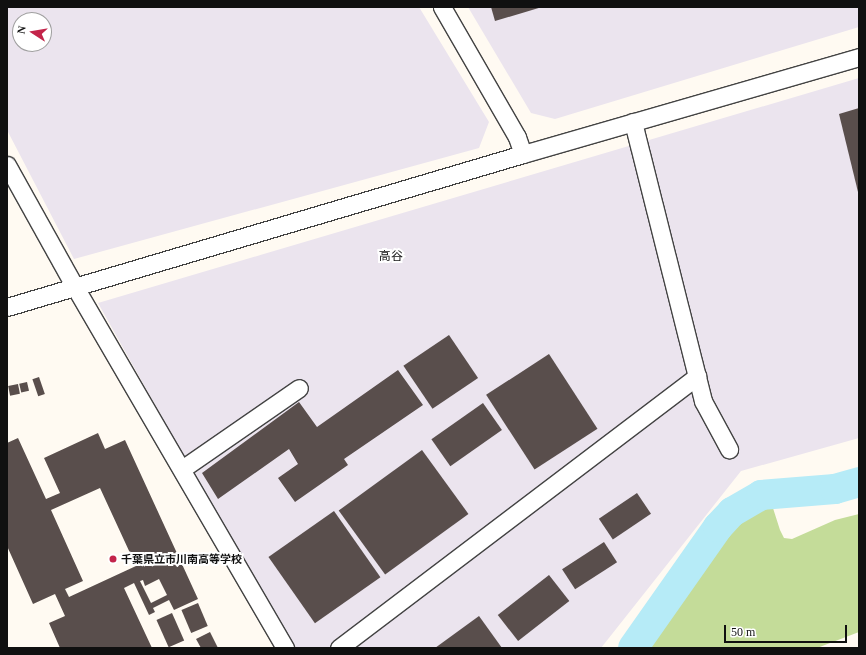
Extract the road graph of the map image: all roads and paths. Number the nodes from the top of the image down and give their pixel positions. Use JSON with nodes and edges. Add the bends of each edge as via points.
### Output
{"nodes":[{"id":1,"x":442,"y":7,"type":"edge"},
{"id":2,"x":859,"y":57,"type":"edge"},
{"id":3,"x":633,"y":122,"type":"junction"},
{"id":4,"x":523,"y":154,"type":"junction"},
{"id":5,"x":7,"y":165,"type":"edge"},
{"id":6,"x":75,"y":287,"type":"junction"},
{"id":7,"x":7,"y":307,"type":"edge"},
{"id":8,"x":697,"y":376,"type":"junction"},
{"id":9,"x":299,"y":388,"type":"dead end"},
{"id":10,"x":729,"y":450,"type":"dead end"},
{"id":11,"x":182,"y":469,"type":"junction"},
{"id":12,"x":285,"y":648,"type":"edge"},
{"id":13,"x":339,"y":648,"type":"edge"}],
"edges":[{"from":1,"to":4,"type":"street","via":[[517,137]]},
{"from":2,"to":3,"type":"street"},
{"from":3,"to":4,"type":"street"},
{"from":3,"to":8,"type":"street"},
{"from":4,"to":6,"type":"street"},
{"from":5,"to":6,"type":"street"},
{"from":6,"to":7,"type":"street"},
{"from":6,"to":11,"type":"street"},
{"from":8,"to":10,"type":"street","via":[[703,401]]},
{"from":8,"to":13,"type":"street"},
{"from":9,"to":11,"type":"street"},
{"from":11,"to":12,"type":"street"}]}
